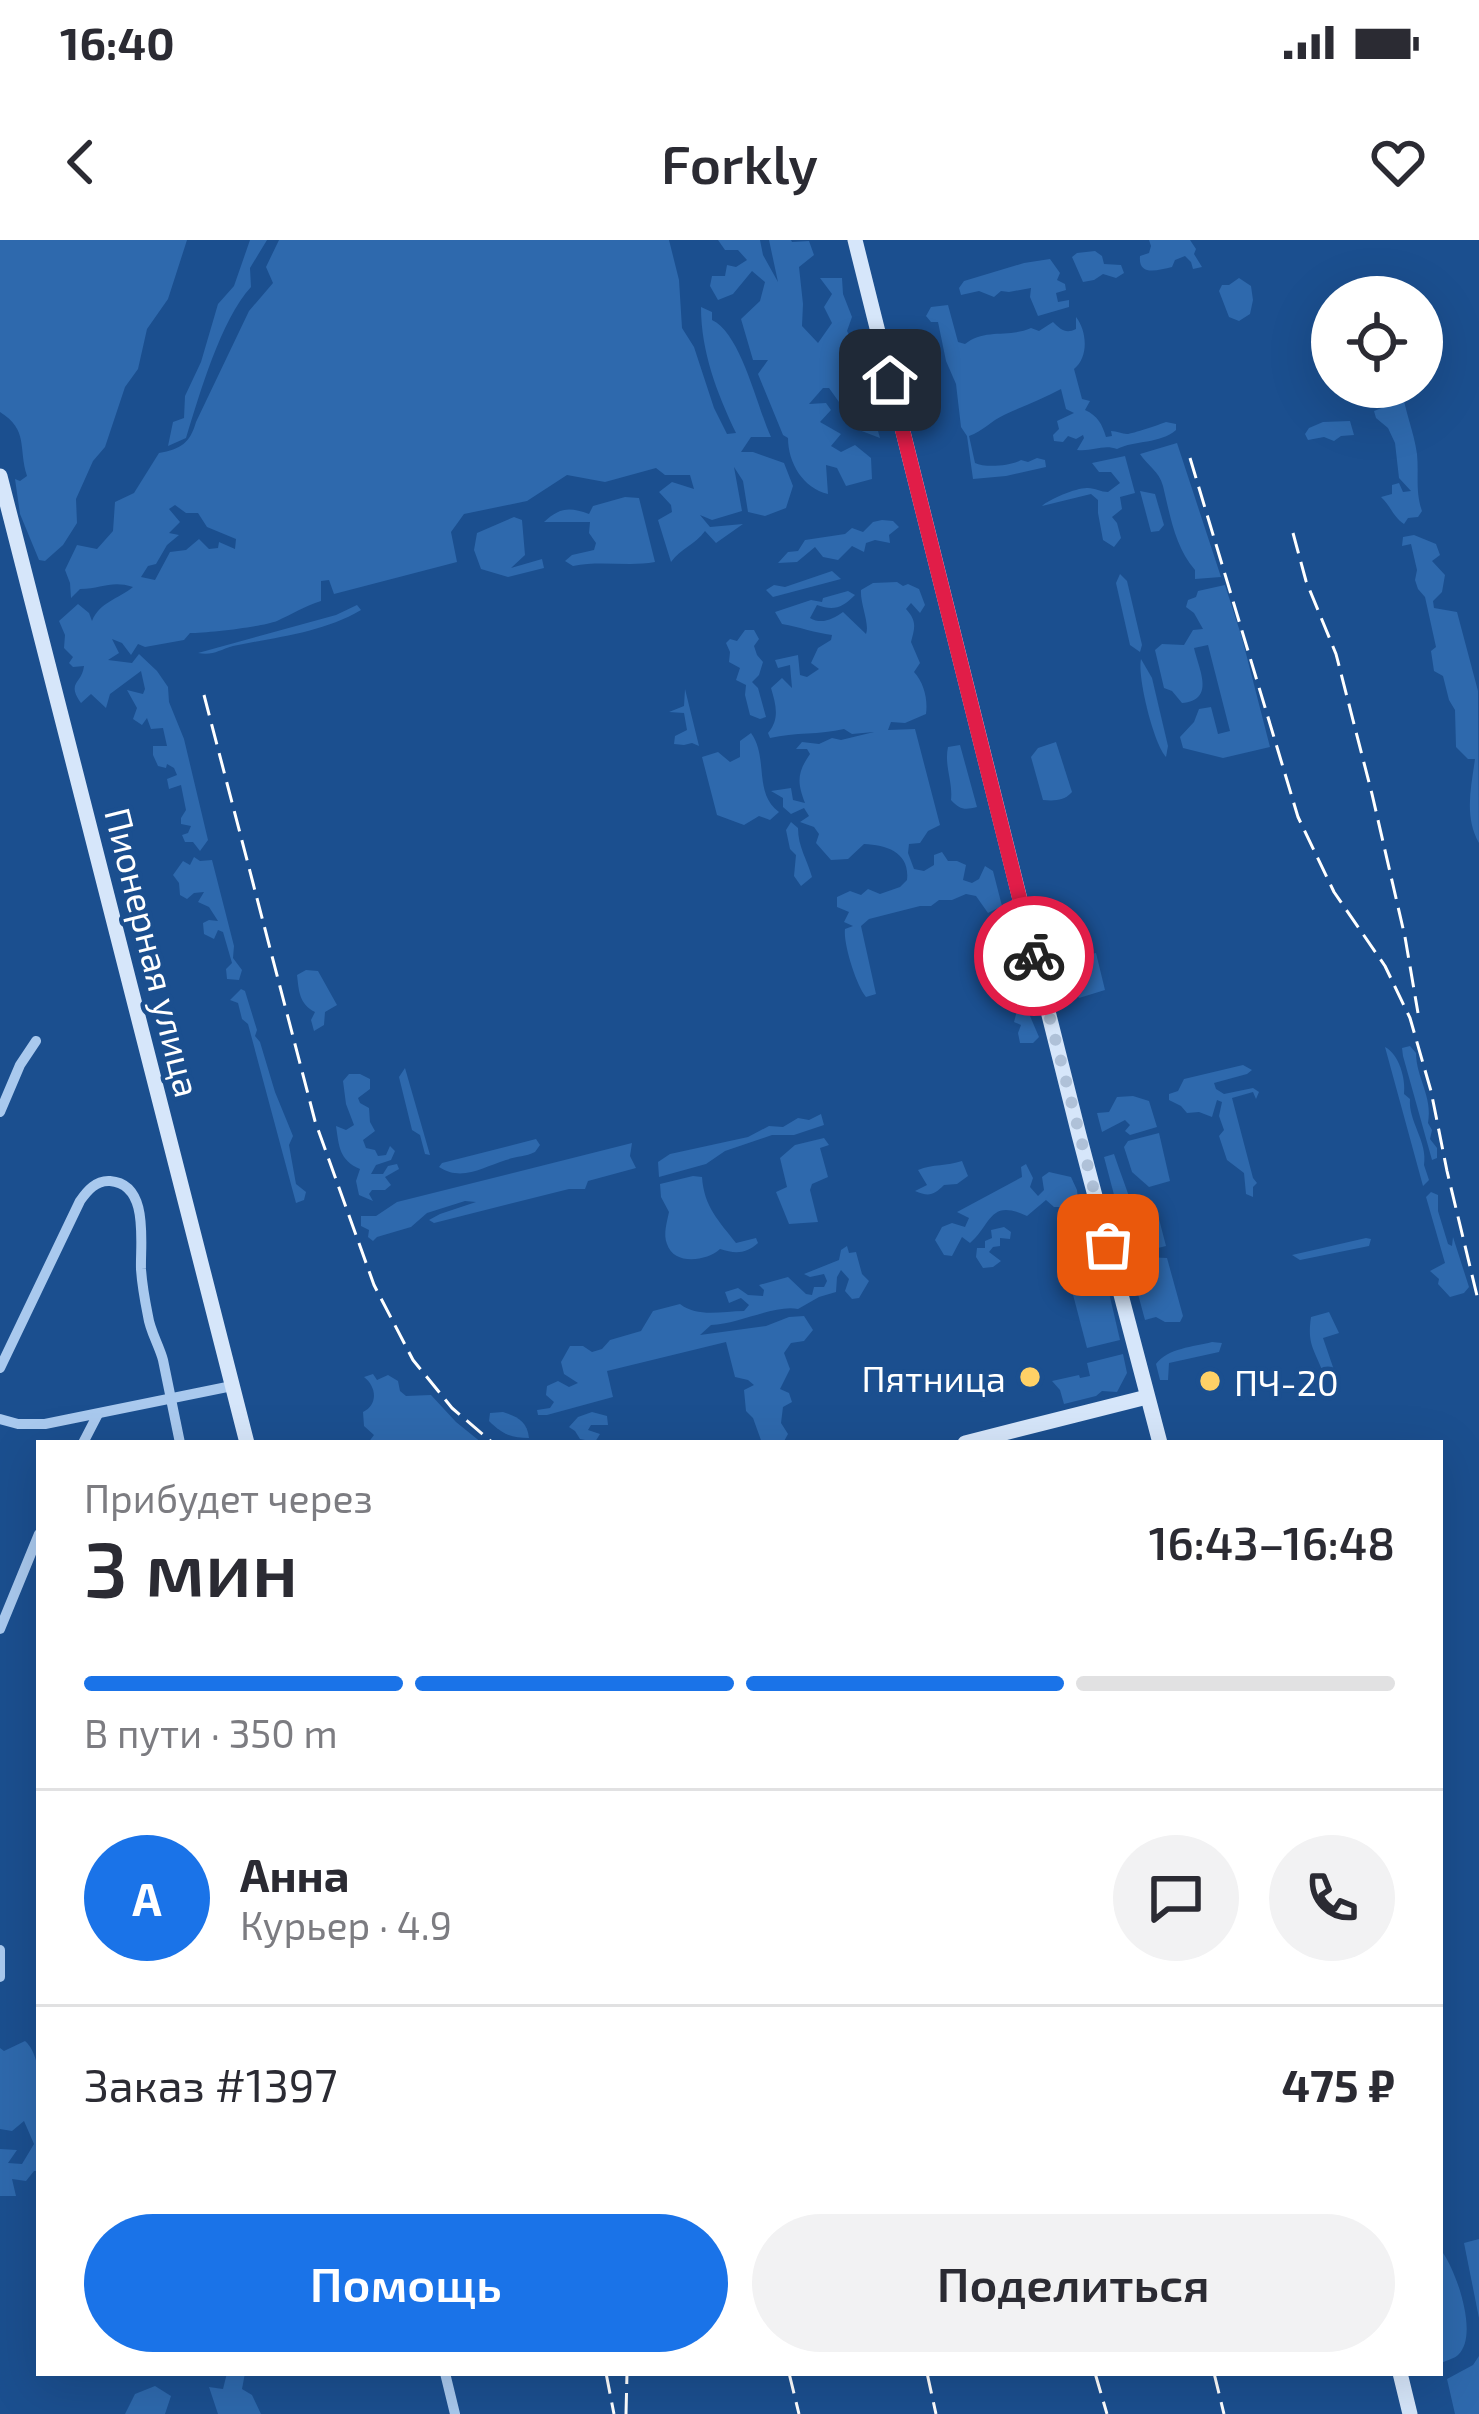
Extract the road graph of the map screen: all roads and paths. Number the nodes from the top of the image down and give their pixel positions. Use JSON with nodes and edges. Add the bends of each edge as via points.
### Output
{"nodes":[{"id":1,"x":855,"y":240,"type":"edge"},
{"id":2,"x":0,"y":476,"type":"edge"},
{"id":3,"x":36,"y":1041,"type":"dead end"},
{"id":4,"x":0,"y":1112,"type":"edge"},
{"id":5,"x":0,"y":1368,"type":"edge"},
{"id":6,"x":232,"y":1386,"type":"junction"},
{"id":7,"x":1147,"y":1397,"type":"junction"},
{"id":8,"x":171,"y":1399,"type":"junction"},
{"id":9,"x":98,"y":1414,"type":"junction"},
{"id":10,"x":0,"y":1419,"type":"edge"},
{"id":11,"x":85,"y":1440,"type":"edge"},
{"id":12,"x":179,"y":1440,"type":"edge"},
{"id":13,"x":246,"y":1440,"type":"edge"},
{"id":14,"x":976,"y":1440,"type":"edge"},
{"id":15,"x":1159,"y":1440,"type":"edge"},
{"id":16,"x":36,"y":1541,"type":"edge"},
{"id":17,"x":0,"y":1629,"type":"edge"},
{"id":18,"x":0,"y":1950,"type":"edge"},
{"id":19,"x":0,"y":1977,"type":"edge"},
{"id":20,"x":446,"y":2376,"type":"edge"},
{"id":21,"x":1401,"y":2376,"type":"edge"},
{"id":22,"x":455,"y":2414,"type":"edge"},
{"id":23,"x":1410,"y":2414,"type":"edge"}],
"edges":[{"from":1,"to":7,"type":"main road"},
{"from":2,"to":6,"type":"main road","name":"Пионерная улица"},
{"from":3,"to":4,"type":"street"},
{"from":5,"to":8,"type":"street","via":[[80,1201],[110,1181],[121,1184],[142,1217],[148,1321]]},
{"from":6,"to":8,"type":"street"},
{"from":6,"to":13,"type":"main road","name":"Пионерная улица"},
{"from":7,"to":14,"type":"main road"},
{"from":7,"to":15,"type":"main road"},
{"from":8,"to":9,"type":"street"},
{"from":8,"to":12,"type":"street"},
{"from":9,"to":10,"type":"street","via":[[45,1424]]},
{"from":9,"to":11,"type":"street"},
{"from":16,"to":17,"type":"street"},
{"from":18,"to":19,"type":"street"},
{"from":20,"to":22,"type":"street"},
{"from":21,"to":23,"type":"main road"}]}
